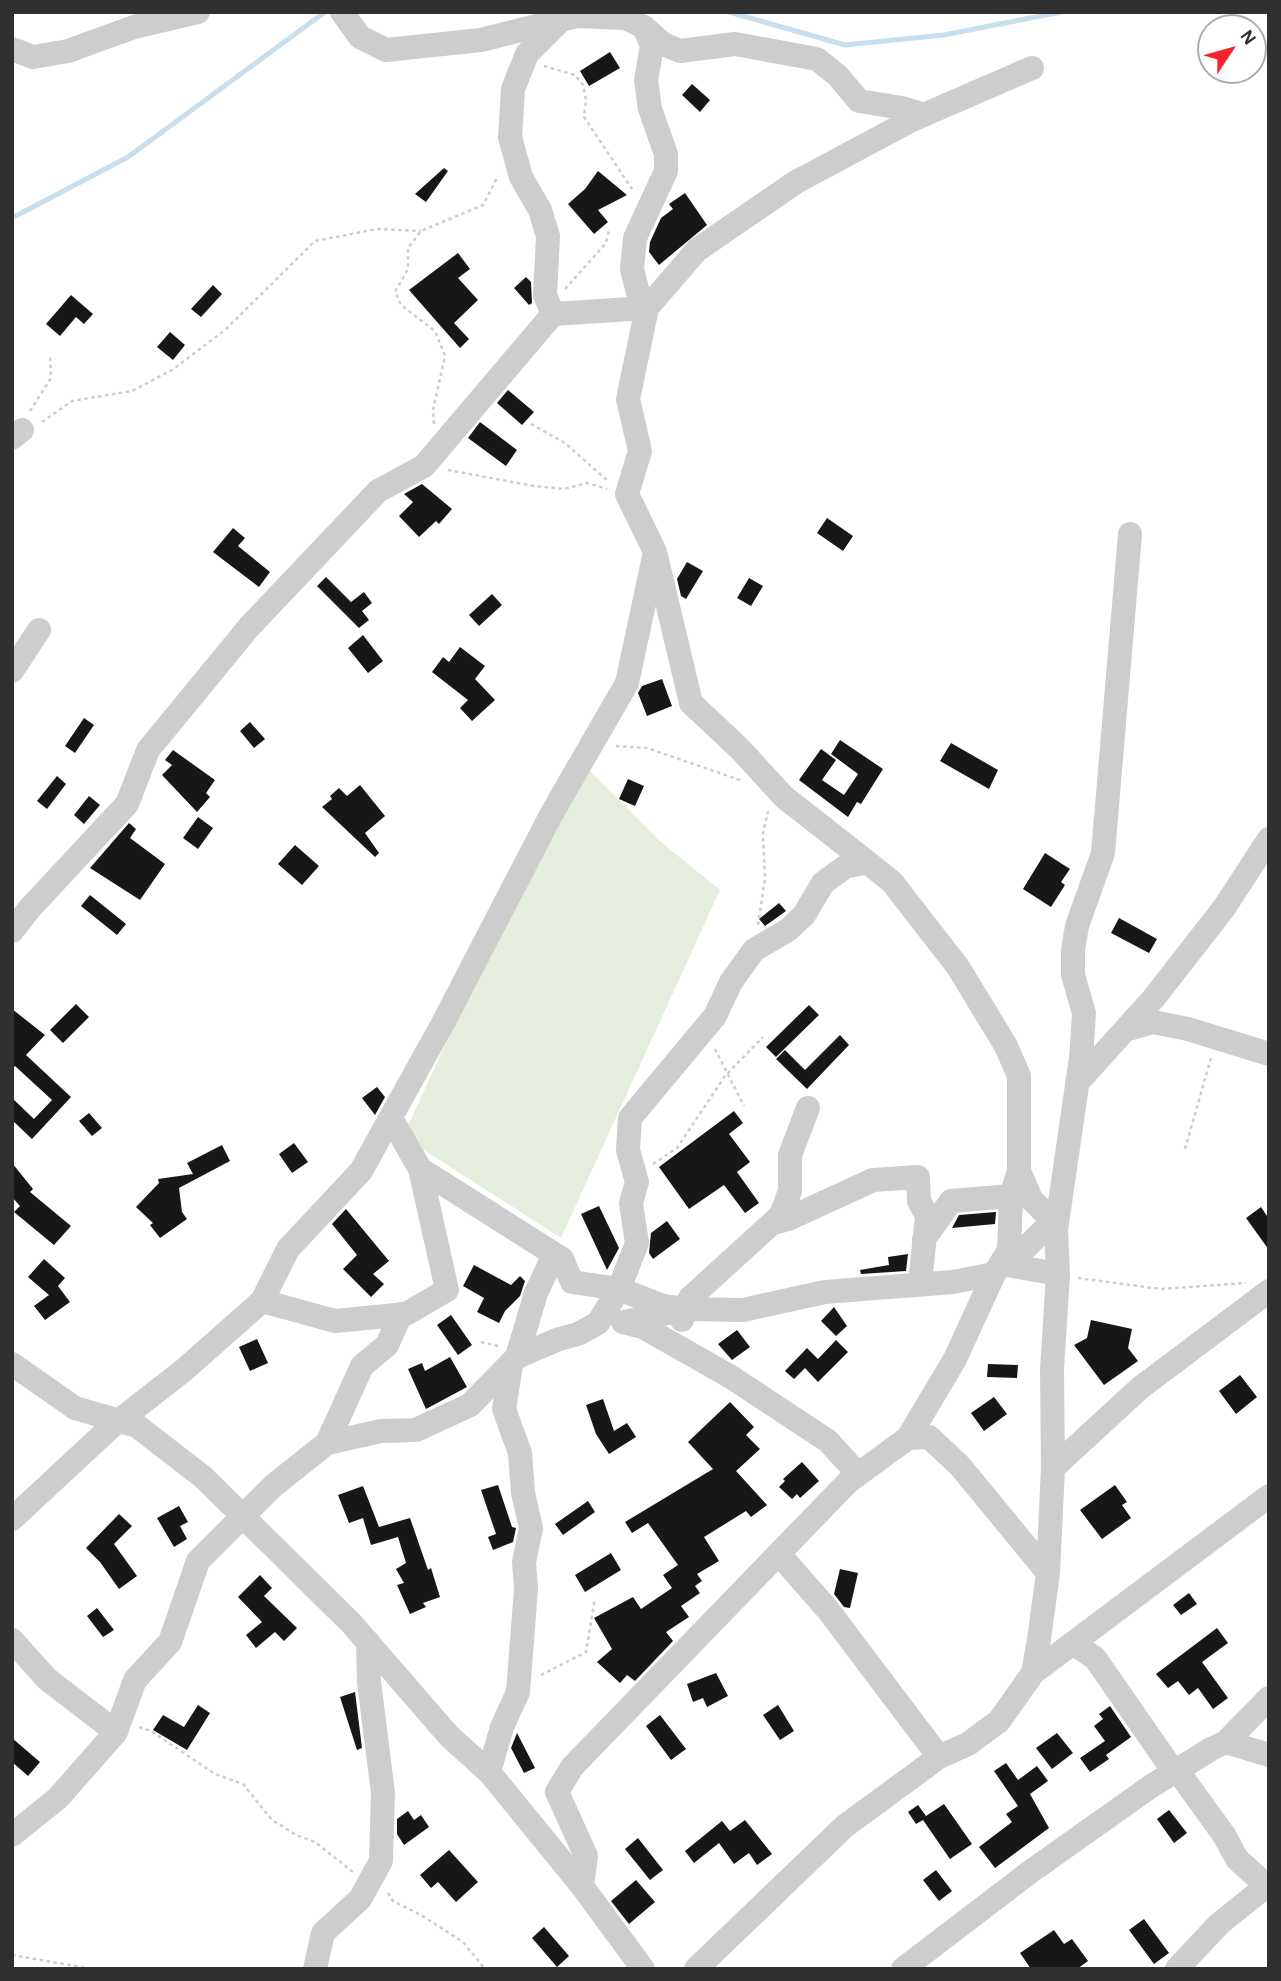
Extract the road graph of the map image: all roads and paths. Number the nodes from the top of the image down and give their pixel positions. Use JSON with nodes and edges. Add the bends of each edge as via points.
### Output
{"nodes":[{"id":1,"x":198,"y":12,"type":"edge"},
{"id":2,"x":342,"y":12,"type":"edge"},
{"id":3,"x":564,"y":18,"type":"junction"},
{"id":4,"x":644,"y":27,"type":"junction"},
{"id":5,"x":12,"y":49,"type":"edge"},
{"id":6,"x":525,"y":58,"type":"junction"},
{"id":7,"x":1032,"y":68,"type":"dead end"},
{"id":8,"x":924,"y":115,"type":"junction"},
{"id":9,"x":498,"y":169,"type":"dead end"},
{"id":10,"x":638,"y":201,"type":"dead end"},
{"id":11,"x":609,"y":230,"type":"dead end"},
{"id":12,"x":421,"y":231,"type":"junction"},
{"id":13,"x":647,"y":308,"type":"junction"},
{"id":14,"x":553,"y":314,"type":"junction"},
{"id":15,"x":50,"y":357,"type":"dead end"},
{"id":16,"x":531,"y":424,"type":"dead end"},
{"id":17,"x":17,"y":434,"type":"edge"},
{"id":18,"x":430,"y":458,"type":"junction"},
{"id":19,"x":622,"y":493,"type":"junction"},
{"id":20,"x":1130,"y":534,"type":"dead end"},
{"id":21,"x":655,"y":552,"type":"junction"},
{"id":22,"x":39,"y":630,"type":"dead end"},
{"id":23,"x":12,"y":671,"type":"edge"},
{"id":24,"x":592,"y":744,"type":"junction"},
{"id":25,"x":774,"y":786,"type":"junction"},
{"id":26,"x":1269,"y":839,"type":"edge"},
{"id":27,"x":867,"y":862,"type":"junction"},
{"id":28,"x":12,"y":931,"type":"edge"},
{"id":29,"x":754,"y":950,"type":"junction"},
{"id":30,"x":715,"y":1016,"type":"junction"},
{"id":31,"x":1125,"y":1030,"type":"junction"},
{"id":32,"x":763,"y":1037,"type":"dead end"},
{"id":33,"x":1218,"y":1038,"type":"junction"},
{"id":34,"x":1269,"y":1054,"type":"edge"},
{"id":35,"x":729,"y":1072,"type":"junction"},
{"id":36,"x":1077,"y":1083,"type":"junction"},
{"id":37,"x":744,"y":1106,"type":"dead end"},
{"id":38,"x":808,"y":1108,"type":"dead end"},
{"id":39,"x":391,"y":1118,"type":"junction"},
{"id":40,"x":1185,"y":1149,"type":"dead end"},
{"id":41,"x":420,"y":1169,"type":"junction"},
{"id":42,"x":1019,"y":1171,"type":"junction"},
{"id":43,"x":637,"y":1182,"type":"junction"},
{"id":44,"x":1011,"y":1196,"type":"junction"},
{"id":45,"x":774,"y":1223,"type":"junction"},
{"id":46,"x":1012,"y":1224,"type":"junction"},
{"id":47,"x":1054,"y":1226,"type":"junction"},
{"id":48,"x":924,"y":1239,"type":"junction"},
{"id":49,"x":1030,"y":1244,"type":"junction"},
{"id":50,"x":554,"y":1255,"type":"junction"},
{"id":51,"x":997,"y":1269,"type":"junction"},
{"id":52,"x":1058,"y":1274,"type":"junction"},
{"id":53,"x":920,"y":1283,"type":"junction"},
{"id":54,"x":619,"y":1289,"type":"junction"},
{"id":55,"x":1268,"y":1291,"type":"edge"},
{"id":56,"x":262,"y":1301,"type":"junction"},
{"id":57,"x":650,"y":1307,"type":"junction"},
{"id":58,"x":686,"y":1309,"type":"junction"},
{"id":59,"x":401,"y":1314,"type":"junction"},
{"id":60,"x":624,"y":1322,"type":"junction"},
{"id":61,"x":598,"y":1323,"type":"junction"},
{"id":62,"x":687,"y":1352,"type":"junction"},
{"id":63,"x":514,"y":1361,"type":"junction"},
{"id":64,"x":12,"y":1364,"type":"edge"},
{"id":65,"x":120,"y":1421,"type":"junction"},
{"id":66,"x":908,"y":1438,"type":"junction"},
{"id":67,"x":327,"y":1443,"type":"junction"},
{"id":68,"x":1053,"y":1468,"type":"junction"},
{"id":69,"x":858,"y":1474,"type":"junction"},
{"id":70,"x":1269,"y":1496,"type":"edge"},
{"id":71,"x":243,"y":1517,"type":"junction"},
{"id":72,"x":12,"y":1518,"type":"edge"},
{"id":73,"x":779,"y":1554,"type":"junction"},
{"id":74,"x":1048,"y":1573,"type":"junction"},
{"id":75,"x":595,"y":1598,"type":"dead end"},
{"id":76,"x":1097,"y":1627,"type":"junction"},
{"id":77,"x":12,"y":1640,"type":"edge"},
{"id":78,"x":368,"y":1643,"type":"junction"},
{"id":79,"x":1074,"y":1644,"type":"junction"},
{"id":80,"x":1095,"y":1658,"type":"junction"},
{"id":81,"x":1033,"y":1673,"type":"junction"},
{"id":82,"x":535,"y":1678,"type":"dead end"},
{"id":83,"x":1269,"y":1698,"type":"edge"},
{"id":84,"x":117,"y":1728,"type":"junction"},
{"id":85,"x":1226,"y":1742,"type":"junction"},
{"id":86,"x":1269,"y":1755,"type":"edge"},
{"id":87,"x":939,"y":1757,"type":"junction"},
{"id":88,"x":1175,"y":1771,"type":"junction"},
{"id":89,"x":489,"y":1772,"type":"junction"},
{"id":90,"x":12,"y":1835,"type":"edge"},
{"id":91,"x":370,"y":1884,"type":"junction"},
{"id":92,"x":582,"y":1886,"type":"junction"},
{"id":93,"x":1265,"y":1889,"type":"edge"},
{"id":94,"x":12,"y":1955,"type":"edge"},
{"id":95,"x":93,"y":1969,"type":"edge"},
{"id":96,"x":315,"y":1969,"type":"edge"},
{"id":97,"x":485,"y":1969,"type":"edge"},
{"id":98,"x":643,"y":1969,"type":"edge"},
{"id":99,"x":696,"y":1969,"type":"edge"},
{"id":100,"x":903,"y":1969,"type":"edge"},
{"id":101,"x":1177,"y":1969,"type":"edge"}],
"edges":[{"from":1,"to":5,"type":"street","via":[[123,30],[68,51],[33,57]]},
{"from":2,"to":3,"type":"street","via":[[360,37],[386,50],[481,40]]},
{"from":3,"to":4,"type":"street","via":[[605,15]]},
{"from":3,"to":6,"type":"street"},
{"from":4,"to":8,"type":"street","via":[[663,44],[680,51],[735,44],[817,59],[859,101]]},
{"from":4,"to":13,"type":"street","via":[[652,46],[646,80],[649,109],[666,154],[666,171],[635,237],[632,269]]},
{"from":6,"to":10,"type":"path","via":[[575,75],[583,85],[584,117]]},
{"from":6,"to":14,"type":"street","via":[[513,89],[510,137],[521,177],[548,236],[545,295]]},
{"from":7,"to":8,"type":"street"},
{"from":8,"to":13,"type":"street","via":[[796,182],[697,250]]},
{"from":9,"to":12,"type":"path","via":[[498,180],[483,205]]},
{"from":11,"to":14,"type":"path","via":[[606,243],[564,291]]},
{"from":12,"to":17,"type":"path","via":[[377,229],[315,241],[225,330],[172,370],[132,391],[72,401]]},
{"from":12,"to":18,"type":"path","via":[[408,248],[408,269],[395,292],[401,305],[435,331],[446,356],[433,410]]},
{"from":13,"to":14,"type":"street"},
{"from":13,"to":19,"type":"street","via":[[628,399],[640,451]]},
{"from":14,"to":18,"type":"street"},
{"from":15,"to":17,"type":"path","via":[[51,378]]},
{"from":16,"to":19,"type":"path","via":[[565,443]]},
{"from":18,"to":19,"type":"path","via":[[534,486],[564,489],[587,484]]},
{"from":18,"to":28,"type":"street","via":[[378,491],[249,627],[148,750],[127,804]]},
{"from":19,"to":21,"type":"street"},
{"from":20,"to":36,"type":"street","via":[[1103,853],[1073,950],[1073,975],[1084,1013]]},
{"from":21,"to":24,"type":"street","via":[[627,683]]},
{"from":21,"to":25,"type":"street","via":[[691,703]]},
{"from":22,"to":23,"type":"street"},
{"from":24,"to":25,"type":"path","via":[[647,748],[748,783]]},
{"from":24,"to":39,"type":"street"},
{"from":25,"to":27,"type":"street"},
{"from":25,"to":29,"type":"path","via":[[763,834],[765,878]]},
{"from":26,"to":31,"type":"street","via":[[1224,908]]},
{"from":27,"to":29,"type":"street","via":[[845,867],[824,883],[804,915]]},
{"from":27,"to":42,"type":"street","via":[[892,882],[958,967],[1006,1045],[1019,1076]]},
{"from":29,"to":30,"type":"street","via":[[731,982]]},
{"from":30,"to":35,"type":"path","via":[[711,1041]]},
{"from":30,"to":43,"type":"street","via":[[630,1118],[628,1150]]},
{"from":31,"to":33,"type":"street","via":[[1153,1023]]},
{"from":31,"to":36,"type":"street"},
{"from":32,"to":35,"type":"path"},
{"from":33,"to":34,"type":"street"},
{"from":33,"to":40,"type":"path"},
{"from":35,"to":37,"type":"path"},
{"from":35,"to":43,"type":"path","via":[[677,1148]]},
{"from":36,"to":47,"type":"street"},
{"from":38,"to":45,"type":"street","via":[[790,1155],[790,1191]]},
{"from":39,"to":41,"type":"street"},
{"from":39,"to":56,"type":"street","via":[[362,1171],[288,1250]]},
{"from":41,"to":50,"type":"street"},
{"from":41,"to":59,"type":"street","via":[[447,1290]]},
{"from":42,"to":44,"type":"street"},
{"from":42,"to":47,"type":"street","via":[[1031,1199]]},
{"from":43,"to":54,"type":"street","via":[[631,1203],[637,1244]]},
{"from":44,"to":46,"type":"street"},
{"from":44,"to":48,"type":"street","via":[[950,1201]]},
{"from":45,"to":48,"type":"street","via":[[873,1180],[918,1177],[919,1201],[927,1216]]},
{"from":45,"to":58,"type":"street","via":[[690,1298]]},
{"from":46,"to":49,"type":"street"},
{"from":46,"to":51,"type":"street","via":[[1009,1250]]},
{"from":47,"to":49,"type":"street"},
{"from":47,"to":52,"type":"street"},
{"from":48,"to":53,"type":"street"},
{"from":49,"to":51,"type":"street"},
{"from":49,"to":52,"type":"street"},
{"from":50,"to":54,"type":"street","via":[[562,1259],[572,1282]]},
{"from":50,"to":63,"type":"street"},
{"from":51,"to":52,"type":"street"},
{"from":51,"to":53,"type":"street","via":[[953,1282]]},
{"from":51,"to":66,"type":"street","via":[[955,1359]]},
{"from":52,"to":55,"type":"path","via":[[1161,1289],[1251,1282]]},
{"from":52,"to":68,"type":"street","via":[[1052,1369]]},
{"from":53,"to":58,"type":"street","via":[[825,1292],[743,1310]]},
{"from":54,"to":57,"type":"street"},
{"from":54,"to":61,"type":"street"},
{"from":55,"to":68,"type":"street","via":[[1140,1388]]},
{"from":56,"to":59,"type":"street","via":[[335,1321]]},
{"from":56,"to":65,"type":"street"},
{"from":57,"to":58,"type":"street"},
{"from":57,"to":60,"type":"street"},
{"from":57,"to":62,"type":"street"},
{"from":58,"to":62,"type":"street","via":[[680,1326]]},
{"from":59,"to":67,"type":"street","via":[[387,1345],[362,1366]]},
{"from":60,"to":61,"type":"street"},
{"from":60,"to":62,"type":"street","via":[[643,1327]]},
{"from":61,"to":63,"type":"street"},
{"from":62,"to":69,"type":"street","via":[[828,1441]]},
{"from":63,"to":67,"type":"street","via":[[470,1405],[416,1430],[381,1431]]},
{"from":63,"to":89,"type":"street","via":[[504,1409],[520,1453],[531,1528],[524,1562],[518,1692]]},
{"from":64,"to":65,"type":"street","via":[[75,1408]]},
{"from":65,"to":71,"type":"street","via":[[137,1426],[203,1477]]},
{"from":65,"to":72,"type":"street"},
{"from":66,"to":69,"type":"street"},
{"from":66,"to":74,"type":"street","via":[[929,1437],[960,1466]]},
{"from":67,"to":71,"type":"street"},
{"from":68,"to":74,"type":"street"},
{"from":69,"to":73,"type":"street"},
{"from":70,"to":76,"type":"street"},
{"from":71,"to":78,"type":"street"},
{"from":71,"to":84,"type":"street","via":[[198,1562],[170,1642],[135,1680]]},
{"from":73,"to":87,"type":"street","via":[[828,1610]]},
{"from":73,"to":92,"type":"street","via":[[572,1768],[557,1793],[586,1856]]},
{"from":74,"to":81,"type":"street"},
{"from":75,"to":82,"type":"path","via":[[586,1652]]},
{"from":76,"to":79,"type":"street"},
{"from":76,"to":80,"type":"street","via":[[1091,1642]]},
{"from":77,"to":84,"type":"street","via":[[47,1679]]},
{"from":78,"to":89,"type":"street","via":[[449,1736]]},
{"from":78,"to":91,"type":"street","via":[[384,1831],[381,1861]]},
{"from":79,"to":80,"type":"street"},
{"from":79,"to":81,"type":"street"},
{"from":80,"to":88,"type":"street"},
{"from":81,"to":87,"type":"street","via":[[999,1721],[968,1744]]},
{"from":83,"to":85,"type":"street"},
{"from":84,"to":90,"type":"street","via":[[58,1798]]},
{"from":84,"to":91,"type":"path","via":[[151,1731],[215,1774],[243,1784],[272,1820],[315,1842]]},
{"from":85,"to":86,"type":"street"},
{"from":85,"to":88,"type":"street"},
{"from":87,"to":99,"type":"street","via":[[837,1833]]},
{"from":88,"to":93,"type":"street","via":[[1237,1859]]},
{"from":88,"to":100,"type":"street","via":[[1030,1872]]},
{"from":89,"to":92,"type":"street"},
{"from":91,"to":96,"type":"street","via":[[323,1933]]},
{"from":91,"to":97,"type":"path","via":[[384,1887],[393,1901],[463,1942]]},
{"from":92,"to":98,"type":"street"},
{"from":93,"to":101,"type":"street","via":[[1210,1933]]},
{"from":94,"to":95,"type":"path"}]}
